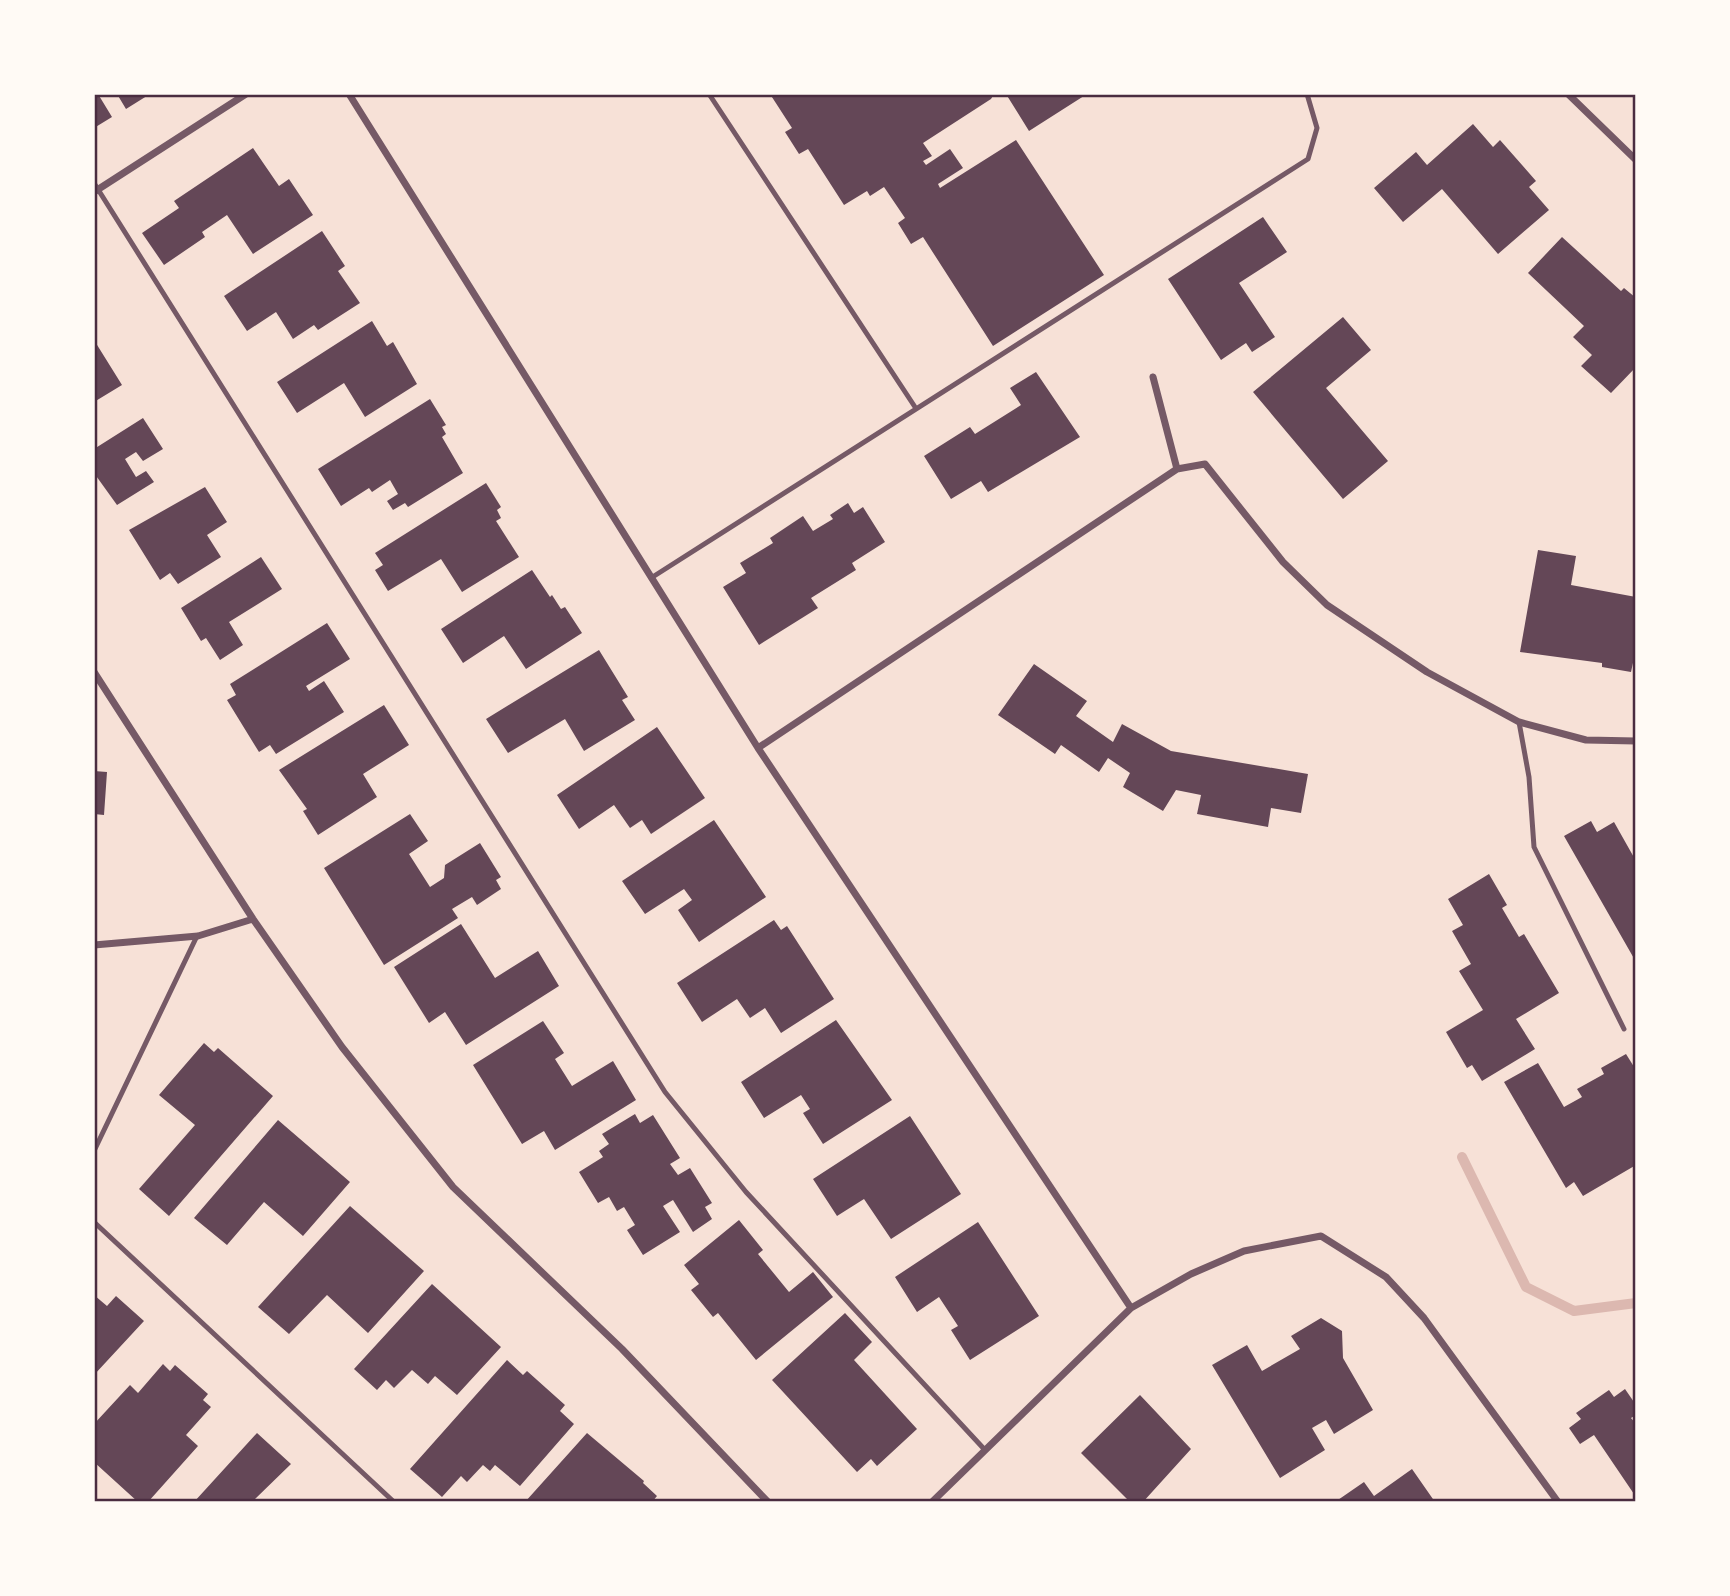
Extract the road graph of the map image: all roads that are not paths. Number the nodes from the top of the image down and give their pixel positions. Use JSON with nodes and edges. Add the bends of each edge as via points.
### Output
{"nodes":[{"id":1,"x":246,"y":94,"type":"edge"},
{"id":2,"x":349,"y":94,"type":"edge"},
{"id":3,"x":709,"y":94,"type":"edge"},
{"id":4,"x":1307,"y":94,"type":"edge"},
{"id":5,"x":1568,"y":94,"type":"edge"},
{"id":6,"x":1636,"y":160,"type":"edge"},
{"id":7,"x":96,"y":188,"type":"edge"},
{"id":8,"x":1153,"y":377,"type":"dead end"},
{"id":9,"x":915,"y":407,"type":"junction"},
{"id":10,"x":1177,"y":468,"type":"junction"},
{"id":11,"x":651,"y":578,"type":"junction"},
{"id":12,"x":94,"y":672,"type":"edge"},
{"id":13,"x":1520,"y":722,"type":"junction"},
{"id":14,"x":1636,"y":741,"type":"edge"},
{"id":15,"x":758,"y":748,"type":"junction"},
{"id":16,"x":253,"y":919,"type":"junction"},
{"id":17,"x":198,"y":936,"type":"junction"},
{"id":18,"x":94,"y":945,"type":"edge"},
{"id":19,"x":1624,"y":1029,"type":"dead end"},
{"id":20,"x":94,"y":1151,"type":"edge"},
{"id":21,"x":94,"y":1222,"type":"edge"},
{"id":22,"x":1131,"y":1308,"type":"junction"},
{"id":23,"x":985,"y":1450,"type":"junction"},
{"id":24,"x":394,"y":1502,"type":"edge"},
{"id":25,"x":768,"y":1502,"type":"edge"},
{"id":26,"x":933,"y":1502,"type":"edge"},
{"id":27,"x":1558,"y":1502,"type":"edge"}],
"edges":[{"from":1,"to":7,"type":"street"},
{"from":2,"to":11,"type":"street"},
{"from":3,"to":9,"type":"lane"},
{"from":4,"to":9,"type":"lane","via":[[1317,128],[1308,159]]},
{"from":5,"to":6,"type":"street"},
{"from":7,"to":23,"type":"lane","via":[[665,1092],[746,1192]]},
{"from":8,"to":10,"type":"street"},
{"from":9,"to":11,"type":"lane"},
{"from":10,"to":13,"type":"street","via":[[1205,464],[1283,562],[1328,604],[1427,672]]},
{"from":10,"to":15,"type":"street"},
{"from":11,"to":15,"type":"street"},
{"from":12,"to":16,"type":"street"},
{"from":13,"to":14,"type":"street","via":[[1586,740]]},
{"from":13,"to":19,"type":"lane","via":[[1534,848]]},
{"from":15,"to":22,"type":"street"},
{"from":16,"to":17,"type":"street"},
{"from":16,"to":25,"type":"street","via":[[342,1046],[453,1187],[622,1349]]},
{"from":17,"to":18,"type":"street"},
{"from":17,"to":20,"type":"lane"},
{"from":21,"to":24,"type":"lane"},
{"from":22,"to":23,"type":"street"},
{"from":22,"to":27,"type":"street","via":[[1244,1251],[1321,1236],[1385,1277],[1424,1318]]},
{"from":23,"to":26,"type":"street"}]}
